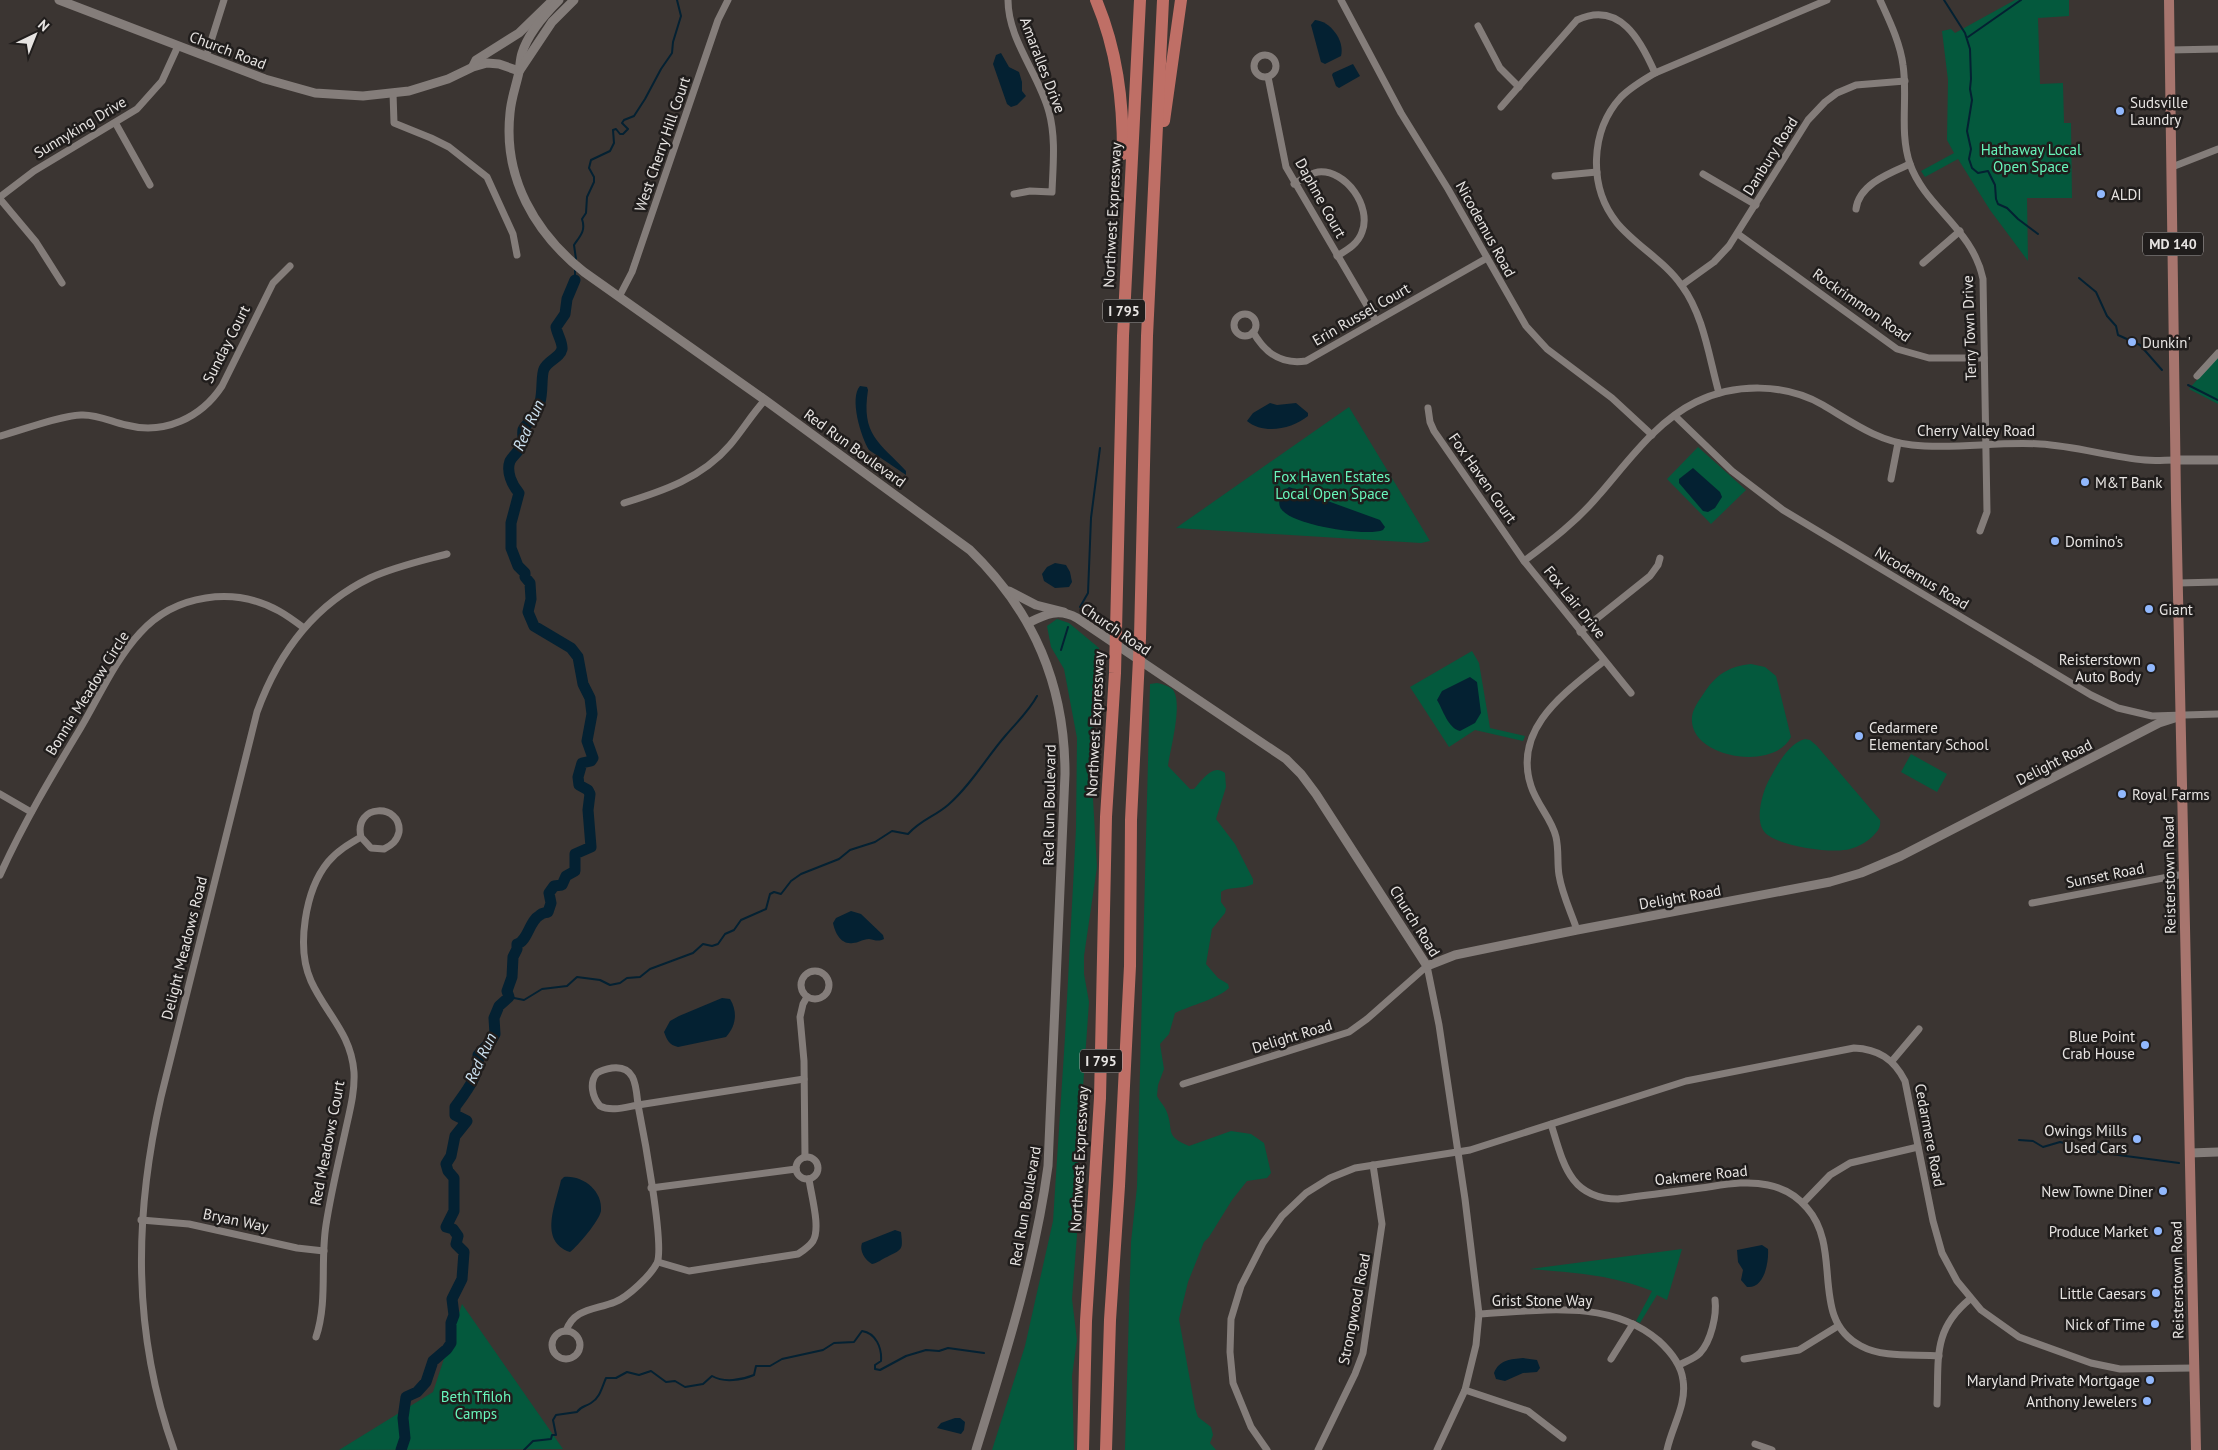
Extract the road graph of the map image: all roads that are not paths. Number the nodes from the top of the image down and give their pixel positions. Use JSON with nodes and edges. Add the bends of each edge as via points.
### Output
{"nodes":[{"id":1,"x":59,"y":0,"type":"edge"},
{"id":2,"x":224,"y":0,"type":"edge"},
{"id":3,"x":553,"y":0,"type":"edge"},
{"id":4,"x":559,"y":0,"type":"edge"},
{"id":5,"x":574,"y":0,"type":"edge"},
{"id":6,"x":728,"y":0,"type":"edge"},
{"id":7,"x":1008,"y":0,"type":"edge"},
{"id":8,"x":1096,"y":0,"type":"edge"},
{"id":9,"x":1140,"y":0,"type":"edge"},
{"id":10,"x":1163,"y":0,"type":"edge"},
{"id":11,"x":1180,"y":0,"type":"edge"},
{"id":12,"x":1341,"y":0,"type":"edge"},
{"id":13,"x":1827,"y":0,"type":"edge"},
{"id":14,"x":1880,"y":0,"type":"edge"},
{"id":15,"x":2169,"y":0,"type":"edge"},
{"id":16,"x":1596,"y":7,"type":"dead end"},
{"id":17,"x":1622,"y":13,"type":"dead end"},
{"id":18,"x":1478,"y":26,"type":"dead end"},
{"id":19,"x":178,"y":46,"type":"junction"},
{"id":20,"x":2218,"y":49,"type":"edge"},
{"id":21,"x":2170,"y":50,"type":"junction"},
{"id":22,"x":206,"y":57,"type":"junction"},
{"id":23,"x":473,"y":67,"type":"junction"},
{"id":24,"x":519,"y":71,"type":"junction"},
{"id":25,"x":1655,"y":73,"type":"junction"},
{"id":26,"x":1268,"y":77,"type":"dead end"},
{"id":27,"x":1904,"y":81,"type":"junction"},
{"id":28,"x":1519,"y":87,"type":"junction"},
{"id":29,"x":393,"y":93,"type":"junction"},
{"id":30,"x":1502,"y":107,"type":"dead end"},
{"id":31,"x":116,"y":124,"type":"junction"},
{"id":32,"x":2218,"y":150,"type":"edge"},
{"id":33,"x":1910,"y":164,"type":"junction"},
{"id":34,"x":2172,"y":167,"type":"junction"},
{"id":35,"x":1597,"y":172,"type":"junction"},
{"id":36,"x":1704,"y":174,"type":"dead end"},
{"id":37,"x":1555,"y":176,"type":"dead end"},
{"id":38,"x":1294,"y":184,"type":"junction"},
{"id":39,"x":150,"y":185,"type":"dead end"},
{"id":40,"x":1014,"y":194,"type":"dead end"},
{"id":41,"x":0,"y":198,"type":"edge"},
{"id":42,"x":1756,"y":205,"type":"junction"},
{"id":43,"x":1856,"y":209,"type":"dead end"},
{"id":44,"x":1960,"y":232,"type":"junction"},
{"id":45,"x":1738,"y":234,"type":"junction"},
{"id":46,"x":517,"y":255,"type":"dead end"},
{"id":47,"x":1337,"y":256,"type":"junction"},
{"id":48,"x":1150,"y":258,"type":"junction"},
{"id":49,"x":1487,"y":258,"type":"junction"},
{"id":50,"x":1923,"y":263,"type":"dead end"},
{"id":51,"x":290,"y":266,"type":"dead end"},
{"id":52,"x":62,"y":283,"type":"dead end"},
{"id":53,"x":1682,"y":285,"type":"junction"},
{"id":54,"x":619,"y":297,"type":"junction"},
{"id":55,"x":1376,"y":320,"type":"junction"},
{"id":56,"x":1254,"y":332,"type":"dead end"},
{"id":57,"x":1123,"y":336,"type":"junction"},
{"id":58,"x":2218,"y":353,"type":"edge"},
{"id":59,"x":1984,"y":358,"type":"junction"},
{"id":60,"x":2197,"y":376,"type":"dead end"},
{"id":61,"x":1719,"y":393,"type":"junction"},
{"id":62,"x":765,"y":400,"type":"junction"},
{"id":63,"x":1428,"y":408,"type":"dead end"},
{"id":64,"x":1674,"y":416,"type":"junction"},
{"id":65,"x":1652,"y":435,"type":"junction"},
{"id":66,"x":0,"y":436,"type":"edge"},
{"id":67,"x":1898,"y":442,"type":"junction"},
{"id":68,"x":1986,"y":445,"type":"junction"},
{"id":69,"x":2175,"y":460,"type":"junction"},
{"id":70,"x":2218,"y":460,"type":"edge"},
{"id":71,"x":1891,"y":479,"type":"dead end"},
{"id":72,"x":624,"y":503,"type":"dead end"},
{"id":73,"x":1980,"y":531,"type":"dead end"},
{"id":74,"x":447,"y":554,"type":"dead end"},
{"id":75,"x":1660,"y":558,"type":"dead end"},
{"id":76,"x":1524,"y":561,"type":"junction"},
{"id":77,"x":2218,"y":582,"type":"edge"},
{"id":78,"x":2178,"y":583,"type":"junction"},
{"id":79,"x":1006,"y":589,"type":"junction"},
{"id":80,"x":1064,"y":612,"type":"junction"},
{"id":81,"x":1028,"y":623,"type":"junction"},
{"id":82,"x":304,"y":628,"type":"junction"},
{"id":83,"x":1580,"y":632,"type":"junction"},
{"id":84,"x":1604,"y":660,"type":"junction"},
{"id":85,"x":1631,"y":693,"type":"dead end"},
{"id":86,"x":2218,"y":714,"type":"edge"},
{"id":87,"x":2181,"y":716,"type":"junction"},
{"id":88,"x":0,"y":794,"type":"edge"},
{"id":89,"x":31,"y":812,"type":"junction"},
{"id":90,"x":361,"y":836,"type":"junction"},
{"id":91,"x":2184,"y":874,"type":"junction"},
{"id":92,"x":0,"y":875,"type":"edge"},
{"id":93,"x":2032,"y":903,"type":"dead end"},
{"id":94,"x":1577,"y":930,"type":"junction"},
{"id":95,"x":1427,"y":966,"type":"junction"},
{"id":96,"x":807,"y":997,"type":"junction"},
{"id":97,"x":1919,"y":1029,"type":"dead end"},
{"id":98,"x":1892,"y":1061,"type":"junction"},
{"id":99,"x":804,"y":1079,"type":"junction"},
{"id":100,"x":1183,"y":1084,"type":"dead end"},
{"id":101,"x":638,"y":1105,"type":"junction"},
{"id":102,"x":1551,"y":1124,"type":"junction"},
{"id":103,"x":1918,"y":1148,"type":"junction"},
{"id":104,"x":1456,"y":1152,"type":"junction"},
{"id":105,"x":2218,"y":1152,"type":"edge"},
{"id":106,"x":2190,"y":1153,"type":"junction"},
{"id":107,"x":805,"y":1157,"type":"junction"},
{"id":108,"x":1373,"y":1165,"type":"junction"},
{"id":109,"x":796,"y":1169,"type":"junction"},
{"id":110,"x":809,"y":1179,"type":"junction"},
{"id":111,"x":651,"y":1188,"type":"junction"},
{"id":112,"x":1803,"y":1203,"type":"junction"},
{"id":113,"x":141,"y":1220,"type":"junction"},
{"id":114,"x":324,"y":1251,"type":"junction"},
{"id":115,"x":658,"y":1262,"type":"junction"},
{"id":116,"x":1970,"y":1298,"type":"junction"},
{"id":117,"x":1715,"y":1300,"type":"dead end"},
{"id":118,"x":1479,"y":1314,"type":"junction"},
{"id":119,"x":1632,"y":1324,"type":"junction"},
{"id":120,"x":1838,"y":1326,"type":"junction"},
{"id":121,"x":566,"y":1331,"type":"junction"},
{"id":122,"x":316,"y":1337,"type":"dead end"},
{"id":123,"x":1939,"y":1356,"type":"junction"},
{"id":124,"x":1744,"y":1359,"type":"dead end"},
{"id":125,"x":1611,"y":1360,"type":"dead end"},
{"id":126,"x":1679,"y":1365,"type":"junction"},
{"id":127,"x":2194,"y":1368,"type":"junction"},
{"id":128,"x":1465,"y":1390,"type":"junction"},
{"id":129,"x":1937,"y":1404,"type":"dead end"},
{"id":130,"x":1563,"y":1438,"type":"dead end"},
{"id":131,"x":1755,"y":1444,"type":"dead end"},
{"id":132,"x":174,"y":1450,"type":"edge"},
{"id":133,"x":976,"y":1450,"type":"edge"},
{"id":134,"x":1082,"y":1450,"type":"edge"},
{"id":135,"x":1106,"y":1450,"type":"edge"},
{"id":136,"x":1267,"y":1450,"type":"edge"},
{"id":137,"x":1318,"y":1450,"type":"edge"},
{"id":138,"x":1437,"y":1450,"type":"edge"},
{"id":139,"x":1667,"y":1450,"type":"edge"},
{"id":140,"x":1772,"y":1450,"type":"edge"},
{"id":141,"x":2196,"y":1450,"type":"edge"}],
"edges":[{"from":1,"to":19,"type":"street","name":"Church Road"},
{"from":2,"to":22,"type":"street"},
{"from":3,"to":23,"type":"street","via":[[519,34],[476,60]]},
{"from":4,"to":24,"type":"street","name":"Red Run Boulevard","via":[[525,46]]},
{"from":5,"to":24,"type":"street","name":"Red Run Boulevard","via":[[552,22]]},
{"from":6,"to":54,"type":"street","name":"West Cherry Hill Court","via":[[722,9],[632,272]]},
{"from":7,"to":40,"type":"street","name":"Amaralles Drive","via":[[1013,28],[1049,112],[1054,142],[1052,192]]},
{"from":8,"to":57,"type":"highway","via":[[1115,57],[1123,115]]},
{"from":9,"to":57,"type":"highway","name":"Northwest Expressway","number":"I 795"},
{"from":10,"to":48,"type":"highway","number":"I 795"},
{"from":11,"to":48,"type":"highway","via":[[1164,113]]},
{"from":12,"to":49,"type":"street","name":"Nicodemus Road","via":[[1401,112]]},
{"from":13,"to":25,"type":"street"},
{"from":14,"to":27,"type":"street","name":"Terry Town Drive","via":[[1900,50]]},
{"from":15,"to":21,"type":"main road","name":"Reisterstown Road","number":"MD 140"},
{"from":16,"to":28,"type":"street","via":[[1577,20]]},
{"from":17,"to":25,"type":"street","via":[[1638,36]]},
{"from":18,"to":28,"type":"street","via":[[1500,68]]},
{"from":19,"to":22,"type":"street","name":"Church Road"},
{"from":19,"to":31,"type":"street","name":"Sunnyking Drive","via":[[166,75],[154,93]]},
{"from":20,"to":21,"type":"street"},
{"from":21,"to":34,"type":"main road","name":"Reisterstown Road","number":"MD 140"},
{"from":22,"to":29,"type":"street","name":"Church Road","via":[[306,92],[355,96]]},
{"from":23,"to":24,"type":"street","name":"Church Road","via":[[493,63]]},
{"from":23,"to":29,"type":"street","name":"Church Road","via":[[426,87]]},
{"from":24,"to":54,"type":"street","name":"Red Run Boulevard","via":[[510,114],[510,146],[513,169],[522,195],[552,243]]},
{"from":25,"to":35,"type":"street","via":[[1629,90],[1612,109],[1598,144]]},
{"from":26,"to":38,"type":"street","name":"Daphne Court","via":[[1286,167]]},
{"from":27,"to":33,"type":"street","name":"Terry Town Drive","via":[[1905,133]]},
{"from":27,"to":42,"type":"street","name":"Danbury Road","via":[[1856,85],[1824,102],[1808,120]]},
{"from":28,"to":30,"type":"street"},
{"from":29,"to":46,"type":"street","via":[[394,123],[449,147],[487,177],[513,234]]},
{"from":31,"to":39,"type":"street"},
{"from":31,"to":41,"type":"street","name":"Sunnyking Drive","via":[[34,170]]},
{"from":32,"to":34,"type":"street"},
{"from":33,"to":43,"type":"street","via":[[1872,184],[1859,197]]},
{"from":33,"to":44,"type":"street","name":"Terry Town Drive","via":[[1922,185]]},
{"from":34,"to":69,"type":"main road","name":"Reisterstown Road","number":"MD 140"},
{"from":35,"to":37,"type":"street"},
{"from":35,"to":53,"type":"street","via":[[1604,199],[1616,222]]},
{"from":36,"to":42,"type":"street"},
{"from":38,"to":47,"type":"street","name":"Daphne Court"},
{"from":38,"to":47,"type":"street","via":[[1315,172],[1333,173],[1350,187],[1362,206],[1365,222],[1362,233],[1356,242]]},
{"from":41,"to":52,"type":"street","via":[[36,242]]},
{"from":42,"to":45,"type":"street","name":"Danbury Road"},
{"from":44,"to":50,"type":"street"},
{"from":44,"to":59,"type":"street","name":"Terry Town Drive","via":[[1980,266]]},
{"from":45,"to":53,"type":"street","name":"Danbury Road","via":[[1714,262]]},
{"from":45,"to":59,"type":"street","name":"Rockrimmon Road","via":[[1897,349],[1929,358]]},
{"from":47,"to":55,"type":"street","name":"Daphne Court"},
{"from":48,"to":135,"type":"highway","number":"I 795","via":[[1129,975]]},
{"from":49,"to":55,"type":"street","name":"Erin Russel Court"},
{"from":49,"to":65,"type":"street","name":"Nicodemus Road","via":[[1516,311],[1534,336],[1612,398]]},
{"from":51,"to":66,"type":"street","name":"Sunday Court","via":[[273,283],[218,392],[194,415],[177,423],[152,428],[127,426],[90,415],[73,416]]},
{"from":53,"to":61,"type":"street","via":[[1696,312]]},
{"from":54,"to":62,"type":"street","name":"Red Run Boulevard"},
{"from":55,"to":56,"type":"street","name":"Erin Russel Court","via":[[1317,356],[1296,363],[1272,356]]},
{"from":57,"to":134,"type":"highway","name":"Northwest Expressway","number":"I 795","via":[[1100,1098],[1086,1321]]},
{"from":58,"to":60,"type":"street"},
{"from":59,"to":68,"type":"street","name":"Terry Town Drive"},
{"from":61,"to":64,"type":"street","name":"Cherry Valley Road"},
{"from":61,"to":67,"type":"street","name":"Cherry Valley Road","via":[[1757,388],[1791,392],[1822,405],[1871,434]]},
{"from":62,"to":72,"type":"street","via":[[730,445],[701,471],[676,486]]},
{"from":62,"to":79,"type":"street","name":"Red Run Boulevard","via":[[959,541]]},
{"from":63,"to":76,"type":"street","name":"Fox Haven Court","via":[[1434,431]]},
{"from":64,"to":65,"type":"street","name":"Cherry Valley Road"},
{"from":64,"to":87,"type":"street","name":"Nicodemus Road","via":[[1732,471],[1783,510],[2066,680],[2118,708],[2152,716]]},
{"from":65,"to":76,"type":"street","name":"Cherry Valley Road","via":[[1581,515]]},
{"from":67,"to":68,"type":"street","name":"Cherry Valley Road","via":[[1930,446]]},
{"from":67,"to":71,"type":"street"},
{"from":68,"to":69,"type":"street","name":"Cherry Valley Road","via":[[2041,444],[2146,460]]},
{"from":68,"to":73,"type":"street","name":"Terry Town Drive","via":[[1987,512]]},
{"from":69,"to":70,"type":"street"},
{"from":69,"to":78,"type":"main road","name":"Reisterstown Road","number":"MD 140"},
{"from":74,"to":82,"type":"street","name":"Delight Meadows Road","via":[[381,573],[357,585],[334,600]]},
{"from":75,"to":83,"type":"street","via":[[1650,576]]},
{"from":76,"to":83,"type":"street","name":"Fox Lair Drive"},
{"from":77,"to":78,"type":"street"},
{"from":78,"to":87,"type":"main road","name":"Reisterstown Road","number":"MD 140"},
{"from":79,"to":80,"type":"street","via":[[1036,605]]},
{"from":79,"to":81,"type":"street","name":"Red Run Boulevard"},
{"from":80,"to":81,"type":"street","name":"Church Road","via":[[1048,614]]},
{"from":80,"to":95,"type":"street","name":"Church Road","via":[[1293,765],[1324,806]]},
{"from":81,"to":133,"type":"street","name":"Red Run Boulevard","via":[[1053,682],[1065,752],[1050,1144],[1045,1193],[1027,1278]]},
{"from":82,"to":89,"type":"street","name":"Bonnie Meadow Circle","via":[[274,608],[235,597],[196,599],[162,614],[140,633],[122,658]]},
{"from":82,"to":113,"type":"street","name":"Delight Meadows Road","via":[[278,663],[257,712],[157,1115]]},
{"from":83,"to":84,"type":"street","name":"Fox Lair Drive"},
{"from":84,"to":85,"type":"street","name":"Fox Lair Drive"},
{"from":84,"to":94,"type":"street","name":"Fox Lair Drive","via":[[1551,705],[1536,728],[1528,755],[1530,784],[1557,839],[1562,890]]},
{"from":86,"to":87,"type":"street","name":"Nicodemus Road"},
{"from":87,"to":91,"type":"main road","name":"Reisterstown Road","number":"MD 140"},
{"from":87,"to":94,"type":"street","name":"Delight Road","via":[[2159,723],[1861,874],[1788,891]]},
{"from":88,"to":89,"type":"street"},
{"from":89,"to":92,"type":"street","name":"Bonnie Meadow Circle"},
{"from":90,"to":90,"type":"street","via":[[363,818],[378,810],[388,812],[399,828],[396,840],[384,849],[371,848]]},
{"from":90,"to":114,"type":"street","name":"Red Meadows Court","via":[[335,854],[322,869],[313,890],[304,933],[308,972],[317,993],[345,1036],[354,1072],[352,1100],[329,1206]]},
{"from":91,"to":93,"type":"street","name":"Sunset Road"},
{"from":91,"to":106,"type":"main road","name":"Reisterstown Road","number":"MD 140"},
{"from":94,"to":95,"type":"street","name":"Delight Road","via":[[1455,955]]},
{"from":95,"to":100,"type":"street","name":"Delight Road","via":[[1349,1032]]},
{"from":95,"to":104,"type":"street","name":"Church Road"},
{"from":96,"to":96,"type":"street","via":[[820,998],[827,992],[829,983],[821,972],[812,971],[801,980],[801,989]]},
{"from":96,"to":99,"type":"street","via":[[800,1017]]},
{"from":97,"to":98,"type":"street"},
{"from":98,"to":102,"type":"street","via":[[1872,1050],[1843,1049],[1686,1081]]},
{"from":98,"to":103,"type":"street","name":"Cedarmere Road","via":[[1905,1081]]},
{"from":99,"to":101,"type":"street"},
{"from":99,"to":107,"type":"street"},
{"from":101,"to":101,"type":"street","via":[[600,1106],[594,1096],[593,1078],[603,1070],[619,1067],[628,1070],[634,1080]]},
{"from":101,"to":111,"type":"street"},
{"from":102,"to":104,"type":"street"},
{"from":102,"to":112,"type":"street","name":"Oakmere Road","via":[[1568,1174],[1584,1190],[1600,1197],[1618,1199],[1743,1182],[1770,1185]]},
{"from":103,"to":112,"type":"street","via":[[1864,1158],[1839,1168]]},
{"from":103,"to":116,"type":"street","name":"Cedarmere Road","via":[[1942,1253]]},
{"from":104,"to":108,"type":"street"},
{"from":104,"to":118,"type":"street","name":"Church Road"},
{"from":105,"to":106,"type":"street"},
{"from":106,"to":127,"type":"main road","name":"Reisterstown Road","number":"MD 140"},
{"from":107,"to":109,"type":"street"},
{"from":107,"to":110,"type":"street","via":[[815,1160],[818,1167],[816,1174]]},
{"from":108,"to":136,"type":"street","via":[[1330,1178],[1293,1204],[1272,1228],[1241,1286],[1231,1319],[1230,1366],[1244,1413]]},
{"from":108,"to":137,"type":"street","name":"Strongwood Road","via":[[1382,1224],[1362,1353]]},
{"from":109,"to":110,"type":"street","via":[[802,1178]]},
{"from":109,"to":111,"type":"street"},
{"from":110,"to":115,"type":"street","via":[[816,1228],[814,1240],[798,1254],[689,1271]]},
{"from":111,"to":115,"type":"street","via":[[659,1231]]},
{"from":112,"to":120,"type":"street","name":"Oakmere Road","via":[[1816,1220],[1823,1237],[1830,1305]]},
{"from":113,"to":114,"type":"street","name":"Bryan Way","via":[[189,1224]]},
{"from":113,"to":132,"type":"street","name":"Delight Meadows Road","via":[[145,1329],[160,1406]]},
{"from":114,"to":122,"type":"street","name":"Red Meadows Court","via":[[323,1311]]},
{"from":115,"to":121,"type":"street","via":[[643,1281],[618,1301],[577,1314]]},
{"from":116,"to":123,"type":"street","via":[[1948,1321]]},
{"from":116,"to":127,"type":"street","name":"Cedarmere Road","via":[[1993,1320],[2019,1337],[2091,1363],[2120,1369]]},
{"from":117,"to":126,"type":"street","via":[[1715,1317],[1703,1349]]},
{"from":118,"to":119,"type":"street","name":"Grist Stone Way","via":[[1581,1310],[1602,1313]]},
{"from":118,"to":128,"type":"street","name":"Church Road","via":[[1476,1345]]},
{"from":119,"to":125,"type":"street"},
{"from":119,"to":126,"type":"street","name":"Grist Stone Way","via":[[1666,1347]]},
{"from":120,"to":123,"type":"street","name":"Oakmere Road","via":[[1854,1342],[1868,1349]]},
{"from":120,"to":124,"type":"street","via":[[1799,1350]]},
{"from":121,"to":121,"type":"street","via":[[558,1334],[553,1342],[556,1354],[564,1359],[573,1358],[580,1346],[578,1338]]},
{"from":123,"to":129,"type":"street"},
{"from":126,"to":139,"type":"street","name":"Grist Stone Way","via":[[1684,1391],[1682,1406]]},
{"from":127,"to":141,"type":"main road","name":"Reisterstown Road","number":"MD 140"},
{"from":128,"to":130,"type":"street","via":[[1528,1411]]},
{"from":128,"to":138,"type":"street","name":"Church Road"},
{"from":131,"to":140,"type":"street"}]}
